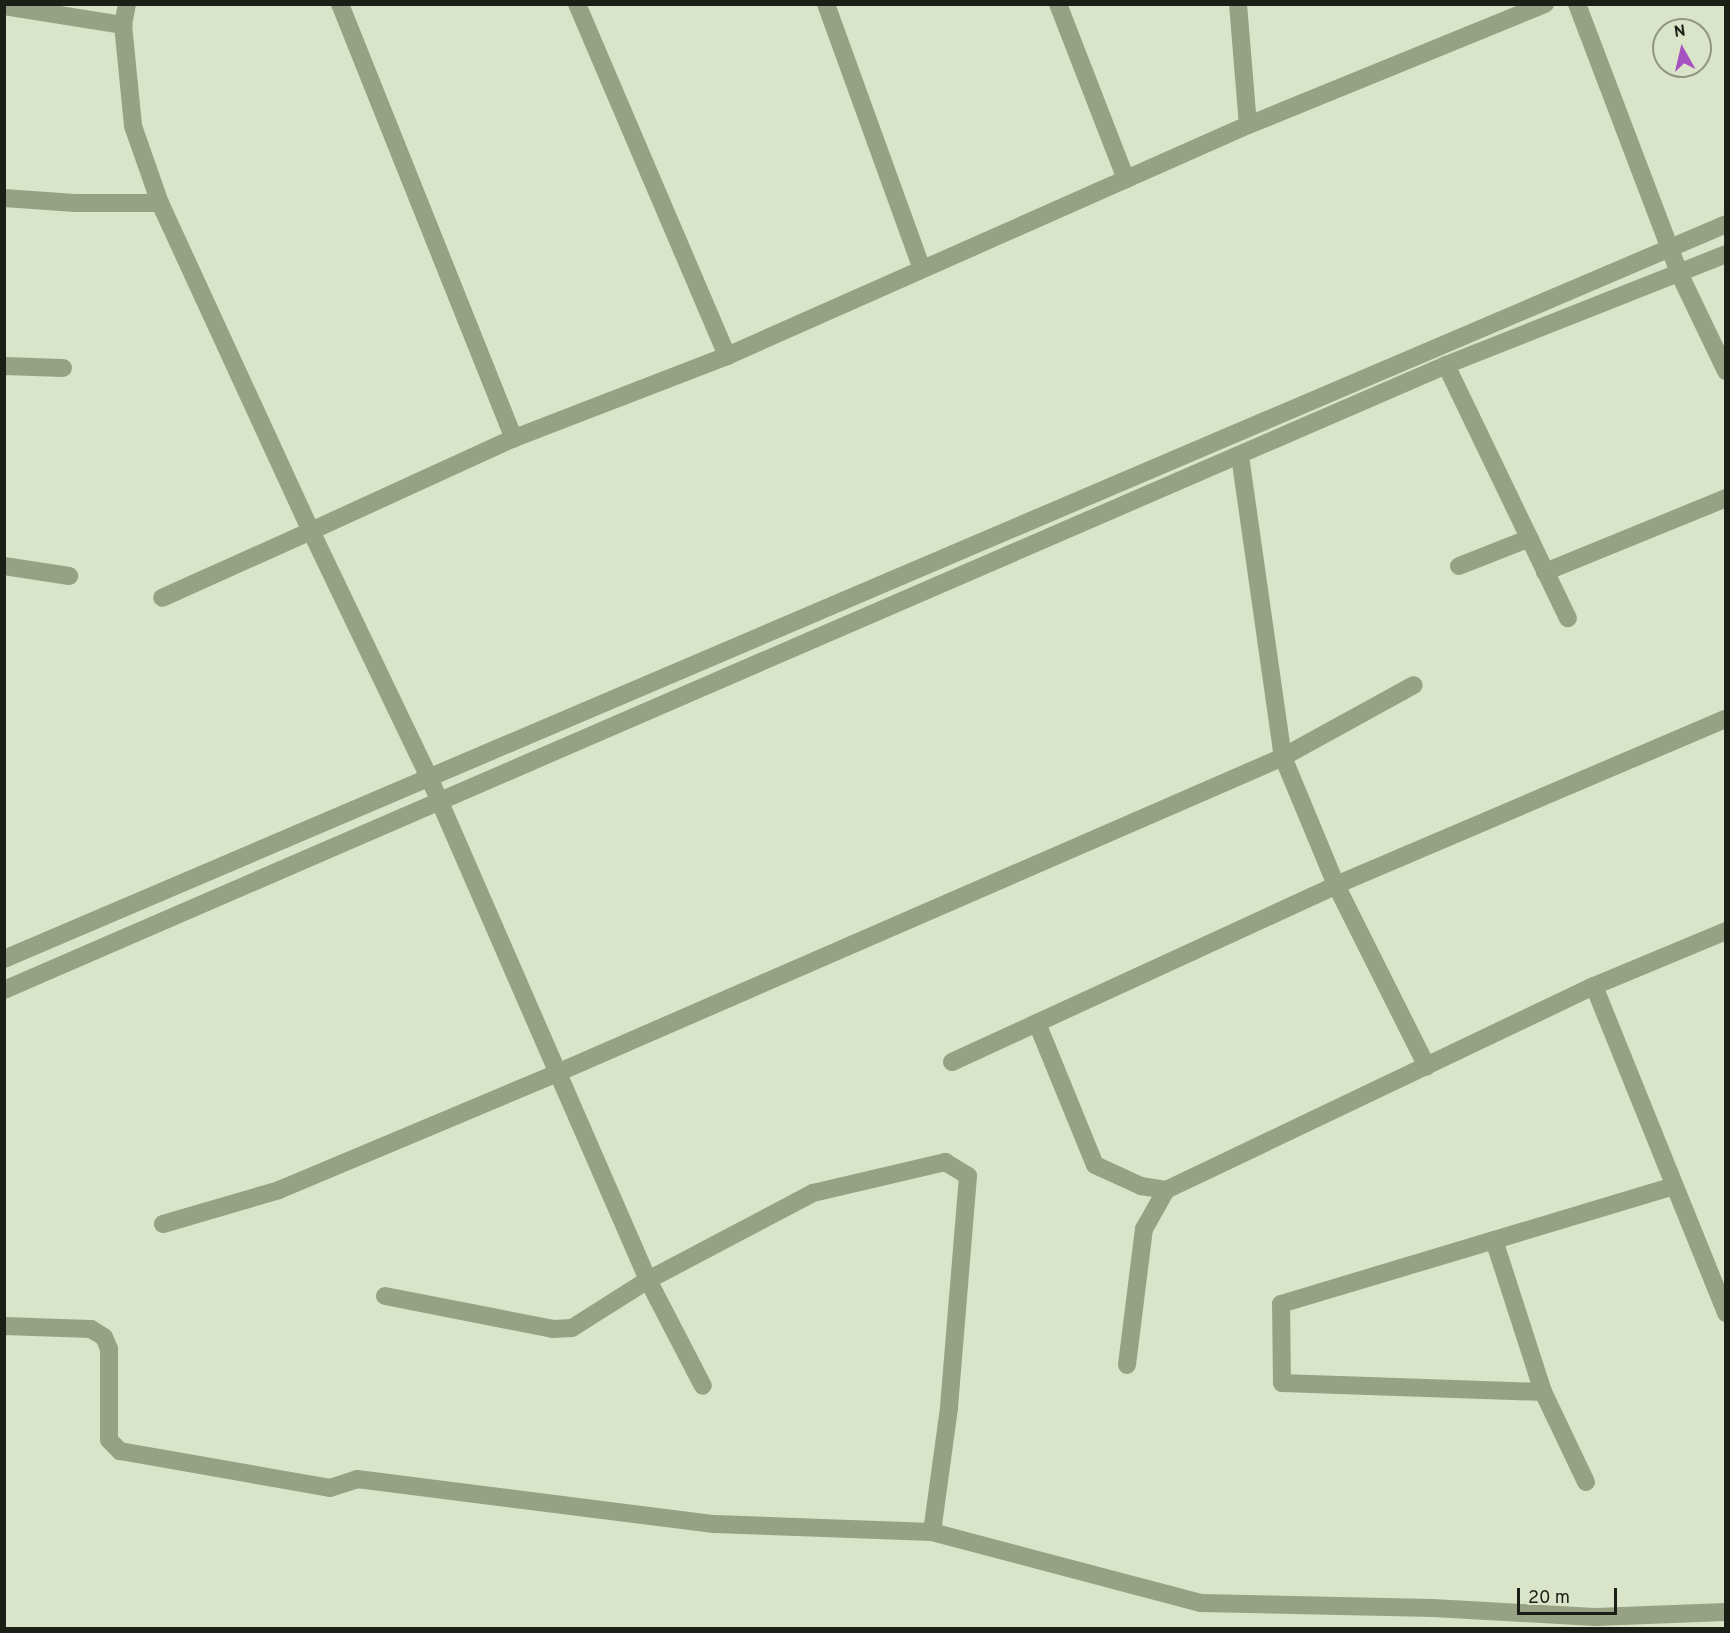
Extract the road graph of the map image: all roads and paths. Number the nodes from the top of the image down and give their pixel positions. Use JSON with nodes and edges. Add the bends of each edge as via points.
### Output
{"nodes":[{"id":1,"x":127,"y":4,"type":"edge"},
{"id":2,"x":340,"y":4,"type":"edge"},
{"id":3,"x":576,"y":4,"type":"edge"},
{"id":4,"x":826,"y":4,"type":"edge"},
{"id":5,"x":1058,"y":4,"type":"edge"},
{"id":6,"x":1238,"y":4,"type":"edge"},
{"id":7,"x":1545,"y":4,"type":"edge"},
{"id":8,"x":1577,"y":4,"type":"edge"},
{"id":9,"x":4,"y":6,"type":"edge"},
{"id":10,"x":123,"y":25,"type":"junction"},
{"id":11,"x":1248,"y":126,"type":"junction"},
{"id":12,"x":1126,"y":179,"type":"junction"},
{"id":13,"x":4,"y":198,"type":"edge"},
{"id":14,"x":160,"y":203,"type":"junction"},
{"id":15,"x":1725,"y":224,"type":"edge"},
{"id":16,"x":1670,"y":248,"type":"junction"},
{"id":17,"x":1725,"y":254,"type":"edge"},
{"id":18,"x":922,"y":270,"type":"junction"},
{"id":19,"x":1679,"y":273,"type":"junction"},
{"id":20,"x":727,"y":356,"type":"junction"},
{"id":21,"x":1446,"y":365,"type":"junction"},
{"id":22,"x":4,"y":366,"type":"edge"},
{"id":23,"x":63,"y":368,"type":"dead end"},
{"id":24,"x":1725,"y":371,"type":"edge"},
{"id":25,"x":514,"y":438,"type":"junction"},
{"id":26,"x":1240,"y":456,"type":"junction"},
{"id":27,"x":1725,"y":498,"type":"edge"},
{"id":28,"x":311,"y":531,"type":"junction"},
{"id":29,"x":1530,"y":538,"type":"junction"},
{"id":30,"x":4,"y":566,"type":"edge"},
{"id":31,"x":1460,"y":566,"type":"dead end"},
{"id":32,"x":1545,"y":572,"type":"junction"},
{"id":33,"x":69,"y":576,"type":"dead end"},
{"id":34,"x":162,"y":598,"type":"dead end"},
{"id":35,"x":1568,"y":618,"type":"dead end"},
{"id":36,"x":1414,"y":685,"type":"dead end"},
{"id":37,"x":1725,"y":719,"type":"edge"},
{"id":38,"x":1283,"y":757,"type":"junction"},
{"id":39,"x":429,"y":777,"type":"junction"},
{"id":40,"x":438,"y":803,"type":"junction"},
{"id":41,"x":1336,"y":885,"type":"junction"},
{"id":42,"x":1725,"y":932,"type":"edge"},
{"id":43,"x":4,"y":959,"type":"edge"},
{"id":44,"x":1594,"y":986,"type":"junction"},
{"id":45,"x":4,"y":990,"type":"edge"},
{"id":46,"x":1037,"y":1023,"type":"junction"},
{"id":47,"x":952,"y":1062,"type":"dead end"},
{"id":48,"x":1427,"y":1067,"type":"junction"},
{"id":49,"x":557,"y":1073,"type":"junction"},
{"id":50,"x":1674,"y":1186,"type":"junction"},
{"id":51,"x":1166,"y":1190,"type":"junction"},
{"id":52,"x":163,"y":1224,"type":"dead end"},
{"id":53,"x":1494,"y":1240,"type":"junction"},
{"id":54,"x":648,"y":1280,"type":"junction"},
{"id":55,"x":385,"y":1296,"type":"dead end"},
{"id":56,"x":1725,"y":1313,"type":"edge"},
{"id":57,"x":4,"y":1326,"type":"edge"},
{"id":58,"x":1127,"y":1365,"type":"dead end"},
{"id":59,"x":703,"y":1386,"type":"dead end"},
{"id":60,"x":1543,"y":1392,"type":"junction"},
{"id":61,"x":1587,"y":1482,"type":"dead end"},
{"id":62,"x":932,"y":1532,"type":"junction"},
{"id":63,"x":1725,"y":1612,"type":"edge"}],
"edges":[{"from":1,"to":10,"type":"street"},
{"from":2,"to":25,"type":"street"},
{"from":3,"to":20,"type":"street"},
{"from":4,"to":18,"type":"street"},
{"from":5,"to":12,"type":"street"},
{"from":6,"to":11,"type":"street"},
{"from":7,"to":11,"type":"street"},
{"from":8,"to":16,"type":"street"},
{"from":9,"to":10,"type":"street"},
{"from":10,"to":14,"type":"street","via":[[133,126]]},
{"from":11,"to":12,"type":"street"},
{"from":12,"to":18,"type":"street"},
{"from":13,"to":14,"type":"street"},
{"from":14,"to":28,"type":"street"},
{"from":15,"to":16,"type":"street"},
{"from":16,"to":19,"type":"street"},
{"from":16,"to":39,"type":"street"},
{"from":17,"to":19,"type":"street"},
{"from":18,"to":20,"type":"street"},
{"from":19,"to":21,"type":"street"},
{"from":19,"to":24,"type":"street"},
{"from":20,"to":25,"type":"street"},
{"from":21,"to":26,"type":"street"},
{"from":21,"to":29,"type":"street"},
{"from":22,"to":23,"type":"street"},
{"from":25,"to":28,"type":"street"},
{"from":26,"to":38,"type":"street"},
{"from":26,"to":40,"type":"street"},
{"from":27,"to":32,"type":"street"},
{"from":28,"to":34,"type":"street"},
{"from":28,"to":39,"type":"street"},
{"from":29,"to":31,"type":"street"},
{"from":29,"to":32,"type":"street"},
{"from":30,"to":33,"type":"street"},
{"from":32,"to":35,"type":"street"},
{"from":36,"to":38,"type":"street"},
{"from":37,"to":41,"type":"street"},
{"from":38,"to":41,"type":"street"},
{"from":38,"to":49,"type":"street"},
{"from":39,"to":40,"type":"street"},
{"from":39,"to":43,"type":"street"},
{"from":40,"to":45,"type":"street"},
{"from":40,"to":49,"type":"street"},
{"from":41,"to":46,"type":"street"},
{"from":41,"to":48,"type":"street"},
{"from":42,"to":44,"type":"street"},
{"from":44,"to":48,"type":"street"},
{"from":44,"to":50,"type":"street"},
{"from":46,"to":47,"type":"street"},
{"from":46,"to":51,"type":"street","via":[[1095,1166],[1141,1185]]},
{"from":48,"to":51,"type":"street"},
{"from":49,"to":52,"type":"street","via":[[279,1190]]},
{"from":49,"to":54,"type":"street"},
{"from":50,"to":53,"type":"street"},
{"from":50,"to":56,"type":"street"},
{"from":51,"to":58,"type":"street","via":[[1144,1229]]},
{"from":53,"to":60,"type":"street"},
{"from":53,"to":60,"type":"street","via":[[1281,1304],[1282,1383]]},
{"from":54,"to":55,"type":"street","via":[[572,1328],[553,1329]]},
{"from":54,"to":59,"type":"street"},
{"from":54,"to":62,"type":"street","via":[[813,1193],[945,1162],[968,1176],[949,1408]]},
{"from":57,"to":62,"type":"street","via":[[91,1329],[104,1337],[109,1349],[109,1440],[120,1451],[330,1488],[357,1479],[714,1524]]},
{"from":60,"to":61,"type":"street"},
{"from":62,"to":63,"type":"street","via":[[1200,1603],[1432,1608],[1595,1617]]}]}
